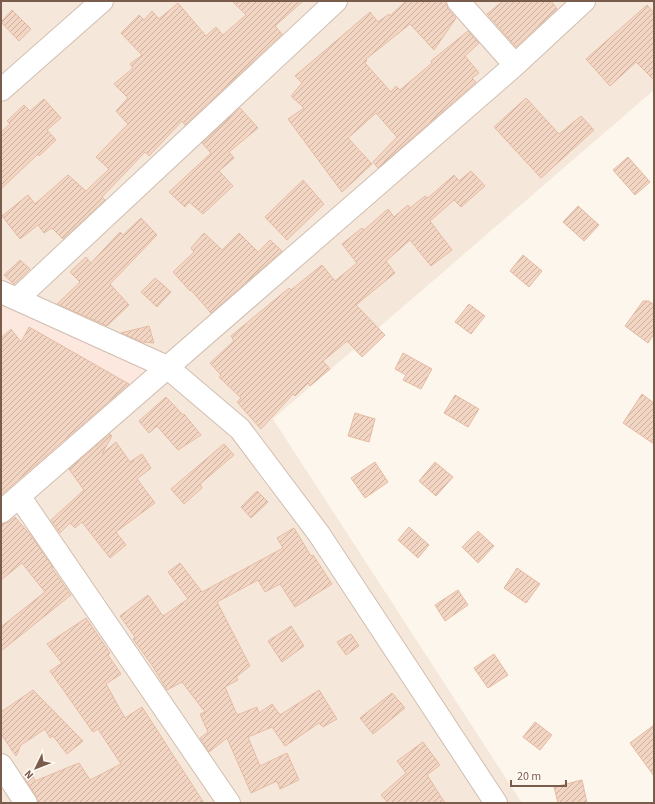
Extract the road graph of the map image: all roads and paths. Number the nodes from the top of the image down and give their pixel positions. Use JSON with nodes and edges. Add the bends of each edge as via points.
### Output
{"nodes":[{"id":1,"x":102,"y":1,"type":"edge"},
{"id":2,"x":336,"y":1,"type":"edge"},
{"id":3,"x":458,"y":1,"type":"edge"},
{"id":4,"x":584,"y":1,"type":"edge"},
{"id":5,"x":515,"y":65,"type":"junction"},
{"id":6,"x":1,"y":90,"type":"edge"},
{"id":7,"x":9,"y":296,"type":"edge"},
{"id":8,"x":167,"y":367,"type":"junction"},
{"id":9,"x":19,"y":496,"type":"junction"},
{"id":10,"x":1,"y":512,"type":"edge"},
{"id":11,"x":1,"y":765,"type":"edge"},
{"id":12,"x":26,"y":803,"type":"edge"},
{"id":13,"x":229,"y":803,"type":"edge"},
{"id":14,"x":496,"y":803,"type":"edge"}],
"edges":[{"from":1,"to":6,"type":"street"},
{"from":2,"to":7,"type":"street"},
{"from":3,"to":5,"type":"street"},
{"from":4,"to":5,"type":"street"},
{"from":5,"to":8,"type":"street"},
{"from":7,"to":8,"type":"street"},
{"from":8,"to":9,"type":"street"},
{"from":8,"to":14,"type":"street","via":[[240,429],[315,527]]},
{"from":9,"to":10,"type":"street"},
{"from":9,"to":13,"type":"street"},
{"from":11,"to":12,"type":"street"}]}
